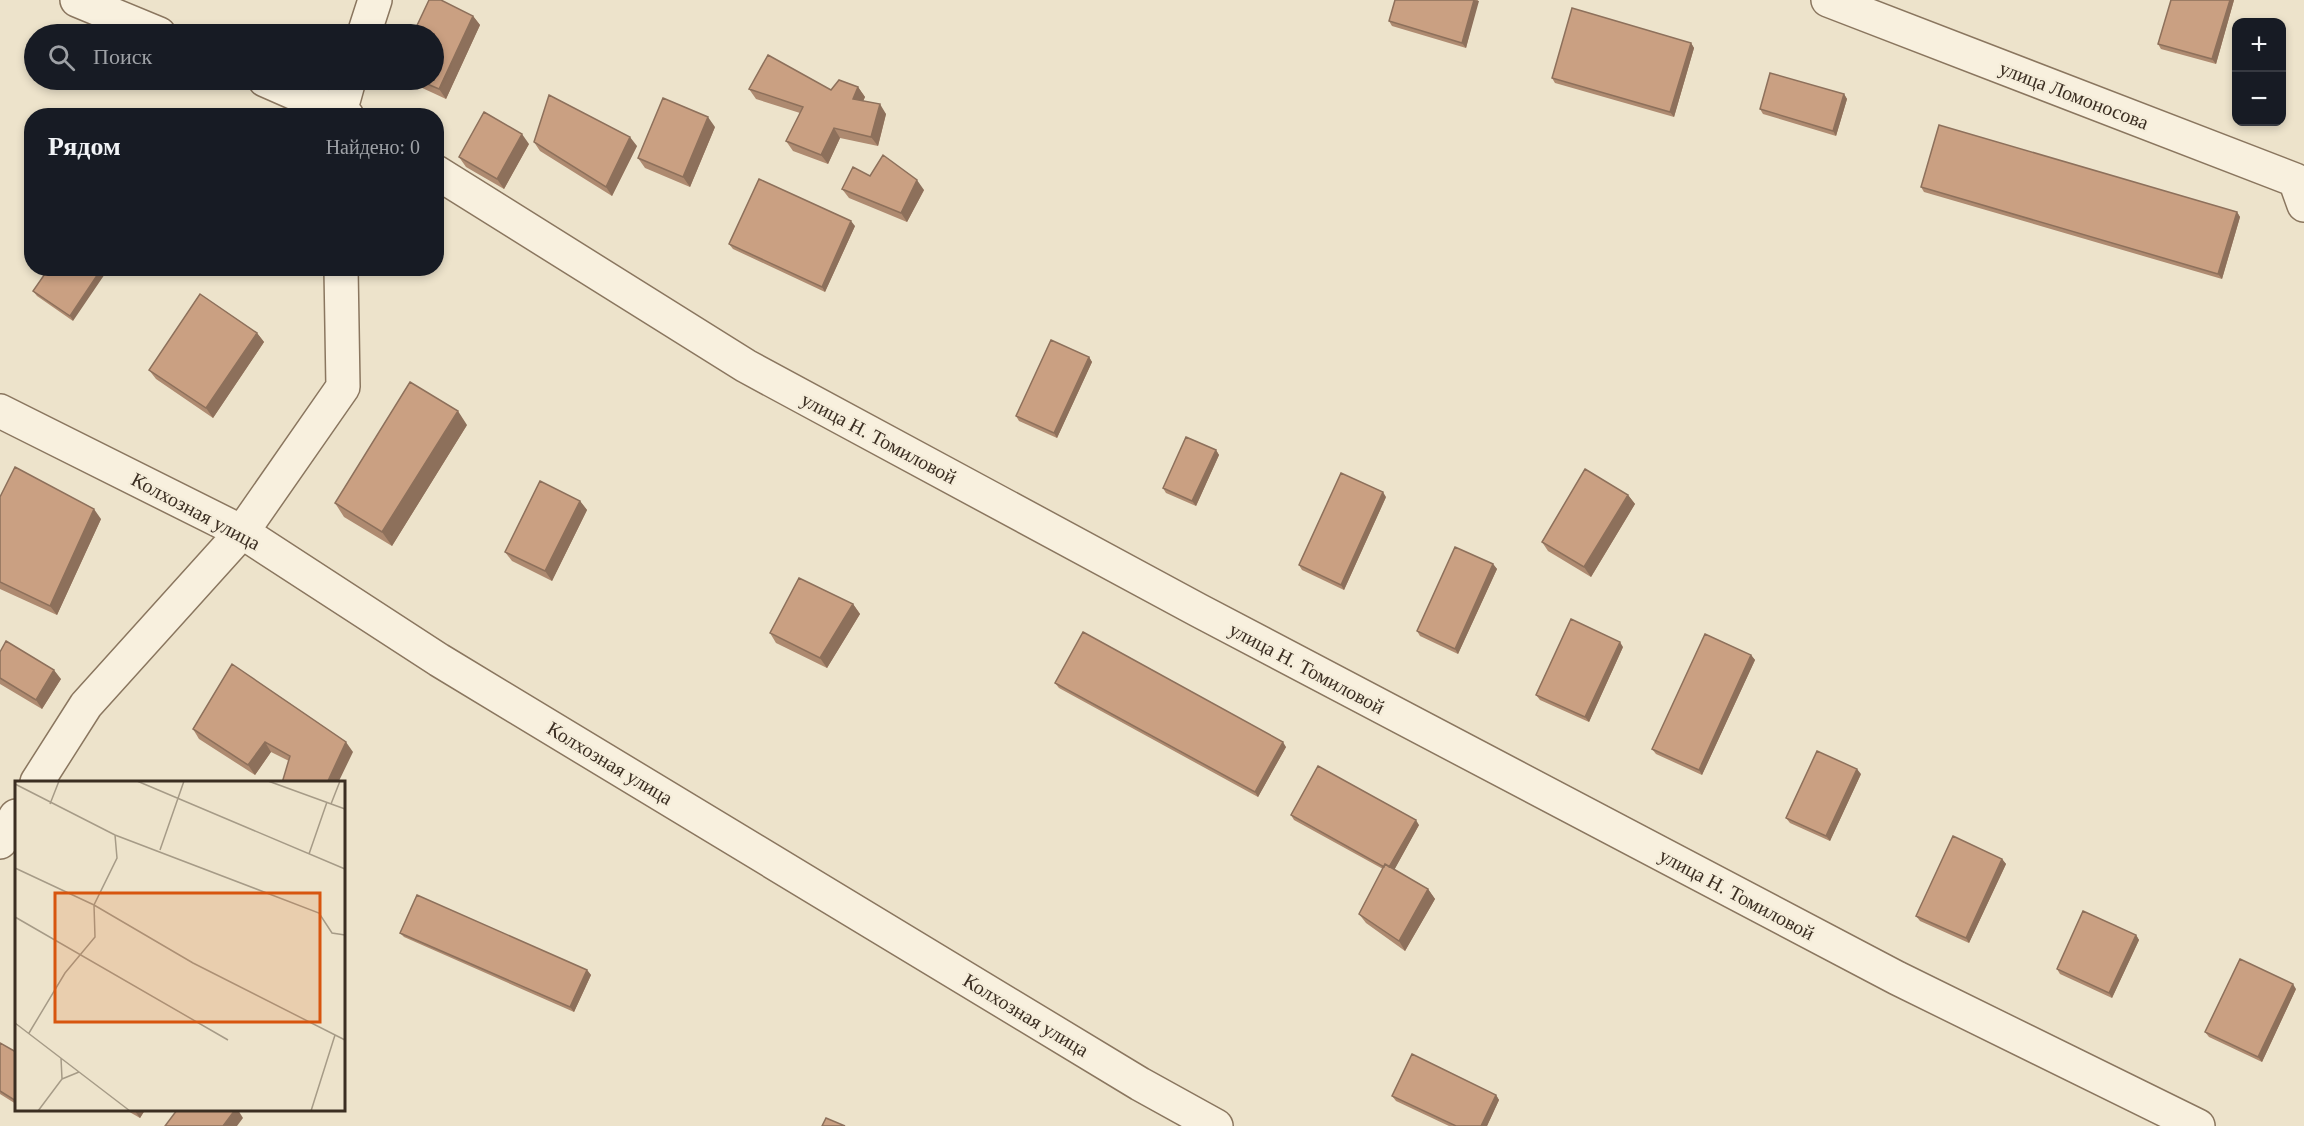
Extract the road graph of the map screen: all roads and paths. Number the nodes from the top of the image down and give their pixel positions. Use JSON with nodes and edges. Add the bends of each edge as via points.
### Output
{"nodes":[{"id":1,"x":77,"y":0,"type":"edge"},
{"id":2,"x":375,"y":0,"type":"edge"},
{"id":3,"x":1828,"y":0,"type":"edge"},
{"id":4,"x":135,"y":24,"type":"edge"},
{"id":5,"x":367,"y":24,"type":"edge"},
{"id":6,"x":287,"y":90,"type":"edge"},
{"id":7,"x":347,"y":90,"type":"edge"},
{"id":8,"x":328,"y":108,"type":"edge"},
{"id":9,"x":342,"y":108,"type":"edge"},
{"id":10,"x":444,"y":177,"type":"edge"},
{"id":11,"x":2304,"y":205,"type":"edge"},
{"id":12,"x":341,"y":276,"type":"edge"},
{"id":13,"x":0,"y":411,"type":"edge"},
{"id":14,"x":242,"y":532,"type":"junction"},
{"id":15,"x":38,"y":781,"type":"edge"},
{"id":16,"x":15,"y":818,"type":"edge"},
{"id":17,"x":0,"y":842,"type":"edge"},
{"id":18,"x":1216,"y":1126,"type":"edge"},
{"id":19,"x":2198,"y":1126,"type":"edge"}],
"edges":[{"from":1,"to":4,"type":"street"},
{"from":2,"to":5,"type":"street"},
{"from":3,"to":11,"type":"street","name":"улица Ломоносова","via":[[2295,180]]},
{"from":6,"to":8,"type":"street"},
{"from":7,"to":9,"type":"street"},
{"from":10,"to":19,"type":"street","name":"улица Н. Томиловой","via":[[767,377],[1198,610],[1886,973]]},
{"from":12,"to":14,"type":"street","via":[[343,387]]},
{"from":13,"to":14,"type":"street","name":"Колхозная улица"},
{"from":14,"to":15,"type":"street","via":[[86,705]]},
{"from":14,"to":18,"type":"street","name":"Колхозная улица","via":[[439,660],[1140,1084]]},
{"from":16,"to":17,"type":"street"}]}
